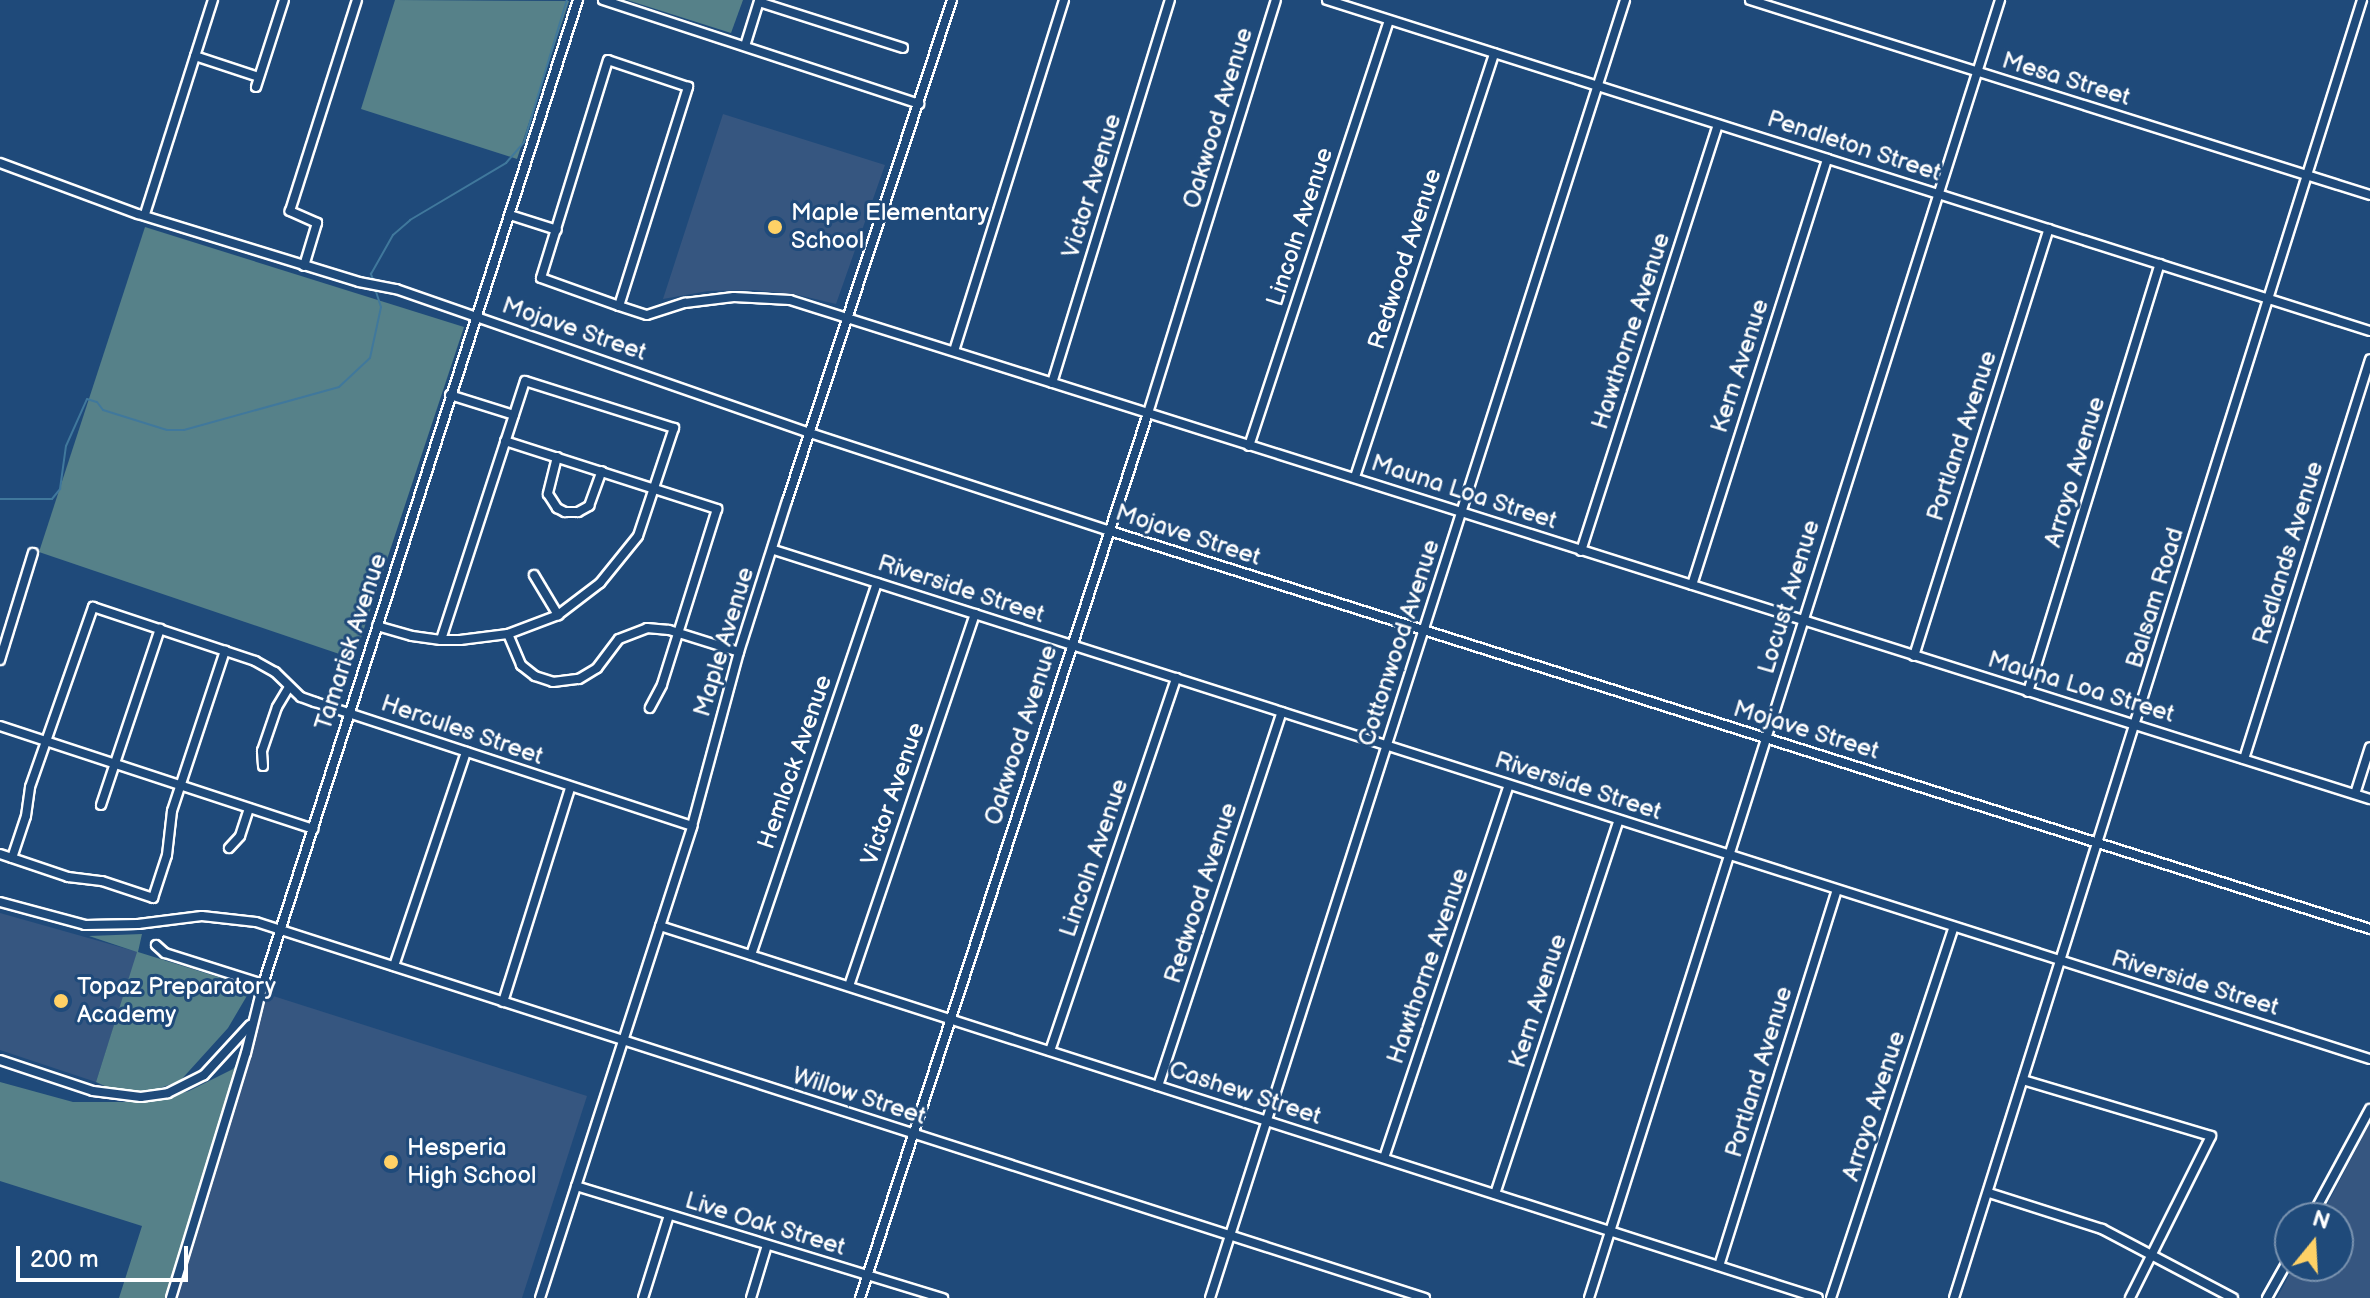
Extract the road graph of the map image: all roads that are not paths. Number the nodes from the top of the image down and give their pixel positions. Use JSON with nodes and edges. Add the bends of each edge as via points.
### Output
{"nodes":[{"id":1,"x":213,"y":0,"type":"edge"},
{"id":2,"x":284,"y":0,"type":"edge"},
{"id":3,"x":357,"y":0,"type":"edge"},
{"id":4,"x":578,"y":0,"type":"edge"},
{"id":5,"x":603,"y":0,"type":"edge"},
{"id":6,"x":952,"y":0,"type":"edge"},
{"id":7,"x":1064,"y":0,"type":"edge"},
{"id":8,"x":1170,"y":0,"type":"edge"},
{"id":9,"x":1276,"y":0,"type":"edge"},
{"id":10,"x":1327,"y":0,"type":"edge"},
{"id":11,"x":1625,"y":0,"type":"edge"},
{"id":12,"x":1750,"y":0,"type":"edge"},
{"id":13,"x":2000,"y":0,"type":"edge"},
{"id":14,"x":2362,"y":0,"type":"edge"},
{"id":15,"x":759,"y":1,"type":"edge"},
{"id":16,"x":1389,"y":20,"type":"junction"},
{"id":17,"x":745,"y":46,"type":"junction"},
{"id":18,"x":903,"y":48,"type":"dead end"},
{"id":19,"x":1494,"y":53,"type":"junction"},
{"id":20,"x":195,"y":56,"type":"junction"},
{"id":21,"x":1976,"y":72,"type":"junction"},
{"id":22,"x":259,"y":77,"type":"junction"},
{"id":23,"x":1598,"y":86,"type":"junction"},
{"id":24,"x":256,"y":87,"type":"dead end"},
{"id":25,"x":919,"y":104,"type":"junction"},
{"id":26,"x":1718,"y":124,"type":"junction"},
{"id":27,"x":1827,"y":159,"type":"junction"},
{"id":28,"x":0,"y":163,"type":"edge"},
{"id":29,"x":2309,"y":175,"type":"junction"},
{"id":30,"x":1938,"y":194,"type":"junction"},
{"id":31,"x":2370,"y":195,"type":"edge"},
{"id":32,"x":145,"y":214,"type":"junction"},
{"id":33,"x":510,"y":215,"type":"junction"},
{"id":34,"x":2049,"y":229,"type":"junction"},
{"id":35,"x":557,"y":230,"type":"junction"},
{"id":36,"x":2160,"y":264,"type":"junction"},
{"id":37,"x":304,"y":266,"type":"junction"},
{"id":38,"x":2269,"y":299,"type":"junction"},
{"id":39,"x":619,"y":306,"type":"junction"},
{"id":40,"x":475,"y":315,"type":"junction"},
{"id":41,"x":849,"y":318,"type":"junction"},
{"id":42,"x":2370,"y":331,"type":"edge"},
{"id":43,"x":954,"y":351,"type":"junction"},
{"id":44,"x":2370,"y":359,"type":"edge"},
{"id":45,"x":1052,"y":383,"type":"junction"},
{"id":46,"x":450,"y":395,"type":"junction"},
{"id":47,"x":1148,"y":413,"type":"junction"},
{"id":48,"x":514,"y":415,"type":"junction"},
{"id":49,"x":810,"y":433,"type":"junction"},
{"id":50,"x":505,"y":441,"type":"junction"},
{"id":51,"x":1249,"y":446,"type":"junction"},
{"id":52,"x":557,"y":457,"type":"junction"},
{"id":53,"x":602,"y":471,"type":"junction"},
{"id":54,"x":1355,"y":477,"type":"junction"},
{"id":55,"x":655,"y":488,"type":"junction"},
{"id":56,"x":1462,"y":514,"type":"junction"},
{"id":57,"x":1107,"y":530,"type":"junction"},
{"id":58,"x":774,"y":550,"type":"junction"},
{"id":59,"x":1581,"y":551,"type":"junction"},
{"id":60,"x":33,"y":553,"type":"dead end"},
{"id":61,"x":534,"y":575,"type":"dead end"},
{"id":62,"x":877,"y":583,"type":"junction"},
{"id":63,"x":1692,"y":585,"type":"junction"},
{"id":64,"x":975,"y":614,"type":"junction"},
{"id":65,"x":558,"y":615,"type":"junction"},
{"id":66,"x":1803,"y":618,"type":"junction"},
{"id":67,"x":377,"y":626,"type":"junction"},
{"id":68,"x":160,"y":629,"type":"junction"},
{"id":69,"x":678,"y":632,"type":"junction"},
{"id":70,"x":1424,"y":632,"type":"junction"},
{"id":71,"x":508,"y":634,"type":"junction"},
{"id":72,"x":441,"y":640,"type":"junction"},
{"id":73,"x":1071,"y":645,"type":"junction"},
{"id":74,"x":225,"y":651,"type":"junction"},
{"id":75,"x":739,"y":652,"type":"junction"},
{"id":76,"x":1914,"y":656,"type":"junction"},
{"id":77,"x":0,"y":660,"type":"edge"},
{"id":78,"x":1176,"y":678,"type":"junction"},
{"id":79,"x":289,"y":687,"type":"junction"},
{"id":80,"x":2028,"y":692,"type":"junction"},
{"id":81,"x":650,"y":708,"type":"dead end"},
{"id":82,"x":1282,"y":712,"type":"junction"},
{"id":83,"x":348,"y":713,"type":"junction"},
{"id":84,"x":2136,"y":723,"type":"junction"},
{"id":85,"x":0,"y":726,"type":"edge"},
{"id":86,"x":1767,"y":739,"type":"junction"},
{"id":87,"x":45,"y":741,"type":"junction"},
{"id":88,"x":1387,"y":746,"type":"junction"},
{"id":89,"x":2370,"y":747,"type":"edge"},
{"id":90,"x":466,"y":752,"type":"junction"},
{"id":91,"x":2244,"y":759,"type":"junction"},
{"id":92,"x":115,"y":763,"type":"junction"},
{"id":93,"x":263,"y":766,"type":"dead end"},
{"id":94,"x":180,"y":785,"type":"junction"},
{"id":95,"x":1509,"y":785,"type":"junction"},
{"id":96,"x":570,"y":788,"type":"junction"},
{"id":97,"x":2355,"y":794,"type":"junction"},
{"id":98,"x":2370,"y":799,"type":"edge"},
{"id":99,"x":101,"y":805,"type":"dead end"},
{"id":100,"x":249,"y":808,"type":"junction"},
{"id":101,"x":1619,"y":820,"type":"junction"},
{"id":102,"x":692,"y":826,"type":"junction"},
{"id":103,"x":313,"y":829,"type":"junction"},
{"id":104,"x":2097,"y":843,"type":"junction"},
{"id":105,"x":229,"y":848,"type":"dead end"},
{"id":106,"x":0,"y":854,"type":"edge"},
{"id":107,"x":1729,"y":855,"type":"junction"},
{"id":108,"x":12,"y":858,"type":"junction"},
{"id":109,"x":1837,"y":890,"type":"junction"},
{"id":110,"x":0,"y":902,"type":"edge"},
{"id":111,"x":660,"y":926,"type":"junction"},
{"id":112,"x":1954,"y":927,"type":"junction"},
{"id":113,"x":282,"y":929,"type":"junction"},
{"id":114,"x":2370,"y":929,"type":"edge"},
{"id":115,"x":156,"y":945,"type":"dead end"},
{"id":116,"x":751,"y":955,"type":"junction"},
{"id":117,"x":2062,"y":962,"type":"junction"},
{"id":118,"x":394,"y":966,"type":"junction"},
{"id":119,"x":263,"y":984,"type":"junction"},
{"id":120,"x":849,"y":986,"type":"junction"},
{"id":121,"x":503,"y":1002,"type":"junction"},
{"id":122,"x":951,"y":1019,"type":"junction"},
{"id":123,"x":251,"y":1024,"type":"junction"},
{"id":124,"x":622,"y":1041,"type":"junction"},
{"id":125,"x":1050,"y":1051,"type":"junction"},
{"id":126,"x":2370,"y":1059,"type":"edge"},
{"id":127,"x":0,"y":1060,"type":"edge"},
{"id":128,"x":2023,"y":1080,"type":"junction"},
{"id":129,"x":1158,"y":1086,"type":"junction"},
{"id":130,"x":2370,"y":1109,"type":"edge"},
{"id":131,"x":1267,"y":1121,"type":"junction"},
{"id":132,"x":913,"y":1135,"type":"junction"},
{"id":133,"x":1384,"y":1158,"type":"junction"},
{"id":134,"x":576,"y":1186,"type":"junction"},
{"id":135,"x":1989,"y":1193,"type":"junction"},
{"id":136,"x":1495,"y":1194,"type":"junction"},
{"id":137,"x":2320,"y":1202,"type":"edge"},
{"id":138,"x":669,"y":1215,"type":"junction"},
{"id":139,"x":1611,"y":1231,"type":"junction"},
{"id":140,"x":1229,"y":1236,"type":"junction"},
{"id":141,"x":767,"y":1245,"type":"junction"},
{"id":142,"x":2151,"y":1256,"type":"junction"},
{"id":143,"x":1719,"y":1266,"type":"junction"},
{"id":144,"x":868,"y":1276,"type":"junction"},
{"id":145,"x":171,"y":1298,"type":"edge"},
{"id":146,"x":540,"y":1298,"type":"edge"},
{"id":147,"x":643,"y":1298,"type":"edge"},
{"id":148,"x":751,"y":1298,"type":"edge"},
{"id":149,"x":860,"y":1298,"type":"edge"},
{"id":150,"x":943,"y":1298,"type":"edge"},
{"id":151,"x":1210,"y":1298,"type":"edge"},
{"id":152,"x":1425,"y":1298,"type":"edge"},
{"id":153,"x":1589,"y":1298,"type":"edge"},
{"id":154,"x":1818,"y":1298,"type":"edge"},
{"id":155,"x":1831,"y":1298,"type":"edge"},
{"id":156,"x":1954,"y":1298,"type":"edge"},
{"id":157,"x":2130,"y":1298,"type":"edge"},
{"id":158,"x":2233,"y":1298,"type":"edge"}],
"edges":[{"from":1,"to":20,"type":"street"},
{"from":2,"to":22,"type":"street"},
{"from":3,"to":37,"type":"street","via":[[290,211],[317,223]]},
{"from":4,"to":33,"type":"street","name":"Tamarisk Avenue"},
{"from":5,"to":17,"type":"street"},
{"from":6,"to":25,"type":"street","name":"Maple Avenue"},
{"from":7,"to":43,"type":"street"},
{"from":8,"to":45,"type":"street","name":"Victor Avenue"},
{"from":9,"to":47,"type":"street","name":"Oakwood Avenue"},
{"from":10,"to":16,"type":"street","name":"Pendleton Street"},
{"from":11,"to":23,"type":"street","name":"Cottonwood Avenue"},
{"from":12,"to":21,"type":"street","name":"Mesa Street"},
{"from":13,"to":21,"type":"street","name":"Locust Avenue"},
{"from":14,"to":29,"type":"street","name":"Balsam Road"},
{"from":15,"to":17,"type":"street"},
{"from":15,"to":18,"type":"street"},
{"from":16,"to":19,"type":"street","name":"Pendleton Street"},
{"from":16,"to":51,"type":"street","name":"Lincoln Avenue"},
{"from":17,"to":25,"type":"street"},
{"from":19,"to":23,"type":"street","name":"Pendleton Street"},
{"from":19,"to":54,"type":"street","name":"Redwood Avenue"},
{"from":20,"to":22,"type":"street"},
{"from":20,"to":32,"type":"street"},
{"from":21,"to":29,"type":"street","name":"Mesa Street"},
{"from":21,"to":30,"type":"street","name":"Locust Avenue"},
{"from":22,"to":24,"type":"street"},
{"from":23,"to":26,"type":"street","name":"Pendleton Street"},
{"from":23,"to":56,"type":"street","name":"Cottonwood Avenue"},
{"from":25,"to":41,"type":"street","name":"Maple Avenue"},
{"from":26,"to":27,"type":"street","name":"Pendleton Street"},
{"from":26,"to":59,"type":"street","name":"Hawthorne Avenue"},
{"from":27,"to":30,"type":"street","name":"Pendleton Street"},
{"from":27,"to":63,"type":"street","name":"Kern Avenue"},
{"from":28,"to":32,"type":"street","name":"Mojave Street"},
{"from":29,"to":31,"type":"street","name":"Mesa Street"},
{"from":29,"to":38,"type":"street","name":"Balsam Road"},
{"from":30,"to":34,"type":"street","name":"Pendleton Street"},
{"from":30,"to":66,"type":"street","name":"Locust Avenue"},
{"from":32,"to":37,"type":"street","name":"Mojave Street"},
{"from":33,"to":35,"type":"street"},
{"from":33,"to":40,"type":"street","name":"Tamarisk Avenue"},
{"from":34,"to":36,"type":"street","name":"Pendleton Street"},
{"from":34,"to":76,"type":"street","name":"Portland Avenue"},
{"from":35,"to":39,"type":"street","name":"Mauna Loa Street","via":[[541,278]]},
{"from":35,"to":39,"type":"street","via":[[608,60],[688,87]]},
{"from":36,"to":38,"type":"street","name":"Pendleton Street"},
{"from":36,"to":80,"type":"street","name":"Arroyo Avenue"},
{"from":37,"to":40,"type":"street","name":"Mojave Street"},
{"from":38,"to":42,"type":"street","name":"Pendleton Street"},
{"from":38,"to":84,"type":"street","name":"Balsam Road"},
{"from":39,"to":41,"type":"street","name":"Mauna Loa Street","via":[[647,315],[685,303],[768,297]]},
{"from":40,"to":46,"type":"street","name":"Tamarisk Avenue"},
{"from":40,"to":49,"type":"street","name":"Mojave Street"},
{"from":41,"to":43,"type":"street","name":"Mauna Loa Street"},
{"from":41,"to":49,"type":"street","name":"Maple Avenue"},
{"from":43,"to":45,"type":"street","name":"Mauna Loa Street"},
{"from":44,"to":91,"type":"street","name":"Redlands Avenue"},
{"from":45,"to":47,"type":"street","name":"Mauna Loa Street"},
{"from":46,"to":48,"type":"street"},
{"from":46,"to":67,"type":"street","name":"Tamarisk Avenue"},
{"from":47,"to":51,"type":"street","name":"Mauna Loa Street"},
{"from":47,"to":57,"type":"street","name":"Oakwood Avenue"},
{"from":48,"to":50,"type":"street"},
{"from":48,"to":55,"type":"street","via":[[525,381],[674,428]]},
{"from":49,"to":57,"type":"street","name":"Mojave Street"},
{"from":49,"to":58,"type":"street","name":"Maple Avenue"},
{"from":50,"to":52,"type":"street"},
{"from":50,"to":72,"type":"street"},
{"from":51,"to":54,"type":"street","name":"Mauna Loa Street"},
{"from":52,"to":53,"type":"street"},
{"from":52,"to":53,"type":"street","via":[[548,494],[565,512],[589,506]]},
{"from":53,"to":55,"type":"street"},
{"from":54,"to":56,"type":"street","name":"Mauna Loa Street"},
{"from":55,"to":65,"type":"street","via":[[638,536],[600,583]]},
{"from":55,"to":69,"type":"street","via":[[717,509]]},
{"from":56,"to":59,"type":"street","name":"Mauna Loa Street"},
{"from":56,"to":70,"type":"street","name":"Cottonwood Avenue"},
{"from":57,"to":70,"type":"street","name":"Mojave Street"},
{"from":57,"to":73,"type":"street","name":"Oakwood Avenue"},
{"from":58,"to":62,"type":"street","name":"Riverside Street"},
{"from":58,"to":75,"type":"street","name":"Maple Avenue"},
{"from":59,"to":63,"type":"street","name":"Mauna Loa Street"},
{"from":60,"to":77,"type":"street"},
{"from":61,"to":65,"type":"street"},
{"from":62,"to":64,"type":"street","name":"Riverside Street"},
{"from":62,"to":116,"type":"street","name":"Hemlock Avenue"},
{"from":63,"to":66,"type":"street","name":"Mauna Loa Street"},
{"from":64,"to":73,"type":"street","name":"Riverside Street"},
{"from":64,"to":120,"type":"street","name":"Victor Avenue"},
{"from":65,"to":71,"type":"street"},
{"from":66,"to":76,"type":"street","name":"Mauna Loa Street"},
{"from":66,"to":86,"type":"street","name":"Locust Avenue"},
{"from":67,"to":72,"type":"street"},
{"from":67,"to":83,"type":"street","name":"Tamarisk Avenue"},
{"from":68,"to":74,"type":"street","name":"Hercules Street"},
{"from":68,"to":87,"type":"street","name":"Hercules Street","via":[[93,607]]},
{"from":68,"to":92,"type":"street"},
{"from":69,"to":71,"type":"street","via":[[647,628],[629,633],[597,668],[566,682],[544,680],[521,665]]},
{"from":69,"to":75,"type":"street"},
{"from":69,"to":81,"type":"street"},
{"from":70,"to":86,"type":"street","name":"Mojave Street"},
{"from":70,"to":88,"type":"street","name":"Cottonwood Avenue"},
{"from":71,"to":72,"type":"street"},
{"from":73,"to":78,"type":"street","name":"Riverside Street"},
{"from":73,"to":122,"type":"street","name":"Oakwood Avenue"},
{"from":74,"to":79,"type":"street","name":"Hercules Street","via":[[267,666]]},
{"from":74,"to":94,"type":"street"},
{"from":75,"to":102,"type":"street","name":"Maple Avenue"},
{"from":76,"to":80,"type":"street","name":"Mauna Loa Street"},
{"from":78,"to":82,"type":"street","name":"Riverside Street"},
{"from":78,"to":125,"type":"street","name":"Lincoln Avenue"},
{"from":79,"to":83,"type":"street","name":"Hercules Street","via":[[301,697]]},
{"from":79,"to":93,"type":"street","via":[[262,751]]},
{"from":80,"to":84,"type":"street","name":"Mauna Loa Street"},
{"from":82,"to":88,"type":"street","name":"Riverside Street"},
{"from":82,"to":129,"type":"street","name":"Redwood Avenue"},
{"from":83,"to":90,"type":"street","name":"Hercules Street"},
{"from":83,"to":103,"type":"street","name":"Tamarisk Avenue"},
{"from":84,"to":91,"type":"street","name":"Mauna Loa Street"},
{"from":84,"to":104,"type":"street","name":"Balsam Road"},
{"from":85,"to":87,"type":"street"},
{"from":86,"to":104,"type":"street","name":"Mojave Street"},
{"from":86,"to":107,"type":"street","name":"Locust Avenue"},
{"from":87,"to":92,"type":"street"},
{"from":87,"to":108,"type":"street"},
{"from":88,"to":95,"type":"street","name":"Riverside Street"},
{"from":88,"to":131,"type":"street","name":"Cottonwood Avenue"},
{"from":89,"to":97,"type":"street"},
{"from":90,"to":96,"type":"street","name":"Hercules Street"},
{"from":90,"to":118,"type":"street"},
{"from":91,"to":97,"type":"street","name":"Mauna Loa Street"},
{"from":92,"to":94,"type":"street"},
{"from":92,"to":99,"type":"street"},
{"from":94,"to":100,"type":"street"},
{"from":94,"to":108,"type":"street","via":[[153,898]]},
{"from":95,"to":101,"type":"street","name":"Riverside Street"},
{"from":95,"to":133,"type":"street","name":"Hawthorne Avenue"},
{"from":96,"to":102,"type":"street","name":"Hercules Street"},
{"from":96,"to":121,"type":"street"},
{"from":97,"to":98,"type":"street","name":"Mauna Loa Street"},
{"from":100,"to":103,"type":"street"},
{"from":100,"to":105,"type":"street","via":[[240,836]]},
{"from":101,"to":107,"type":"street","name":"Riverside Street"},
{"from":101,"to":136,"type":"street","name":"Kern Avenue"},
{"from":102,"to":111,"type":"street","name":"Maple Avenue"},
{"from":103,"to":113,"type":"street","name":"Tamarisk Avenue"},
{"from":104,"to":114,"type":"street","name":"Mojave Street"},
{"from":104,"to":117,"type":"street","name":"Balsam Road"},
{"from":106,"to":108,"type":"street"},
{"from":107,"to":109,"type":"street","name":"Riverside Street"},
{"from":107,"to":139,"type":"street","name":"Locust Avenue"},
{"from":109,"to":112,"type":"street","name":"Riverside Street"},
{"from":109,"to":143,"type":"street","name":"Portland Avenue"},
{"from":110,"to":113,"type":"street","via":[[85,925],[202,916]]},
{"from":111,"to":116,"type":"street","name":"Cashew Street"},
{"from":111,"to":124,"type":"street","name":"Maple Avenue"},
{"from":112,"to":117,"type":"street","name":"Riverside Street"},
{"from":112,"to":155,"type":"street","name":"Arroyo Avenue"},
{"from":113,"to":118,"type":"street","name":"Willow Street"},
{"from":113,"to":119,"type":"street","name":"Tamarisk Avenue"},
{"from":115,"to":119,"type":"street","via":[[165,953]]},
{"from":116,"to":120,"type":"street","name":"Cashew Street"},
{"from":117,"to":126,"type":"street","name":"Riverside Street"},
{"from":117,"to":128,"type":"street","name":"Balsam Road"},
{"from":118,"to":121,"type":"street","name":"Willow Street"},
{"from":119,"to":123,"type":"street","name":"Tamarisk Avenue"},
{"from":120,"to":122,"type":"street","name":"Cashew Street"},
{"from":121,"to":124,"type":"street","name":"Willow Street"},
{"from":122,"to":125,"type":"street","name":"Cashew Street"},
{"from":122,"to":132,"type":"street","name":"Oakwood Avenue"},
{"from":123,"to":127,"type":"street","via":[[204,1075],[168,1093],[141,1097],[93,1091]]},
{"from":123,"to":145,"type":"street","name":"Tamarisk Avenue"},
{"from":124,"to":132,"type":"street","name":"Willow Street"},
{"from":124,"to":134,"type":"street","name":"Maple Avenue"},
{"from":125,"to":129,"type":"street","name":"Cashew Street"},
{"from":128,"to":135,"type":"street","name":"Balsam Road"},
{"from":128,"to":142,"type":"street","via":[[2211,1136]]},
{"from":129,"to":131,"type":"street","name":"Cashew Street"},
{"from":130,"to":137,"type":"street"},
{"from":131,"to":133,"type":"street","name":"Cashew Street"},
{"from":131,"to":140,"type":"street","name":"Cottonwood Avenue"},
{"from":132,"to":140,"type":"street","name":"Willow Street"},
{"from":132,"to":144,"type":"street","name":"Oakwood Avenue"},
{"from":133,"to":136,"type":"street","name":"Cashew Street"},
{"from":134,"to":138,"type":"street","name":"Live Oak Street"},
{"from":134,"to":146,"type":"street","name":"Maple Avenue"},
{"from":135,"to":142,"type":"street","via":[[2102,1229]]},
{"from":135,"to":156,"type":"street","name":"Balsam Road"},
{"from":136,"to":139,"type":"street","name":"Cashew Street"},
{"from":138,"to":141,"type":"street","name":"Live Oak Street"},
{"from":138,"to":147,"type":"street"},
{"from":139,"to":143,"type":"street","name":"Cashew Street"},
{"from":139,"to":153,"type":"street","name":"Locust Avenue"},
{"from":140,"to":151,"type":"street","name":"Cottonwood Avenue"},
{"from":140,"to":152,"type":"street","name":"Willow Street"},
{"from":141,"to":144,"type":"street","name":"Live Oak Street"},
{"from":141,"to":148,"type":"street"},
{"from":142,"to":157,"type":"street"},
{"from":142,"to":158,"type":"street"},
{"from":143,"to":154,"type":"street","name":"Cashew Street"},
{"from":144,"to":149,"type":"street","name":"Oakwood Avenue"},
{"from":144,"to":150,"type":"street","name":"Live Oak Street"}]}
